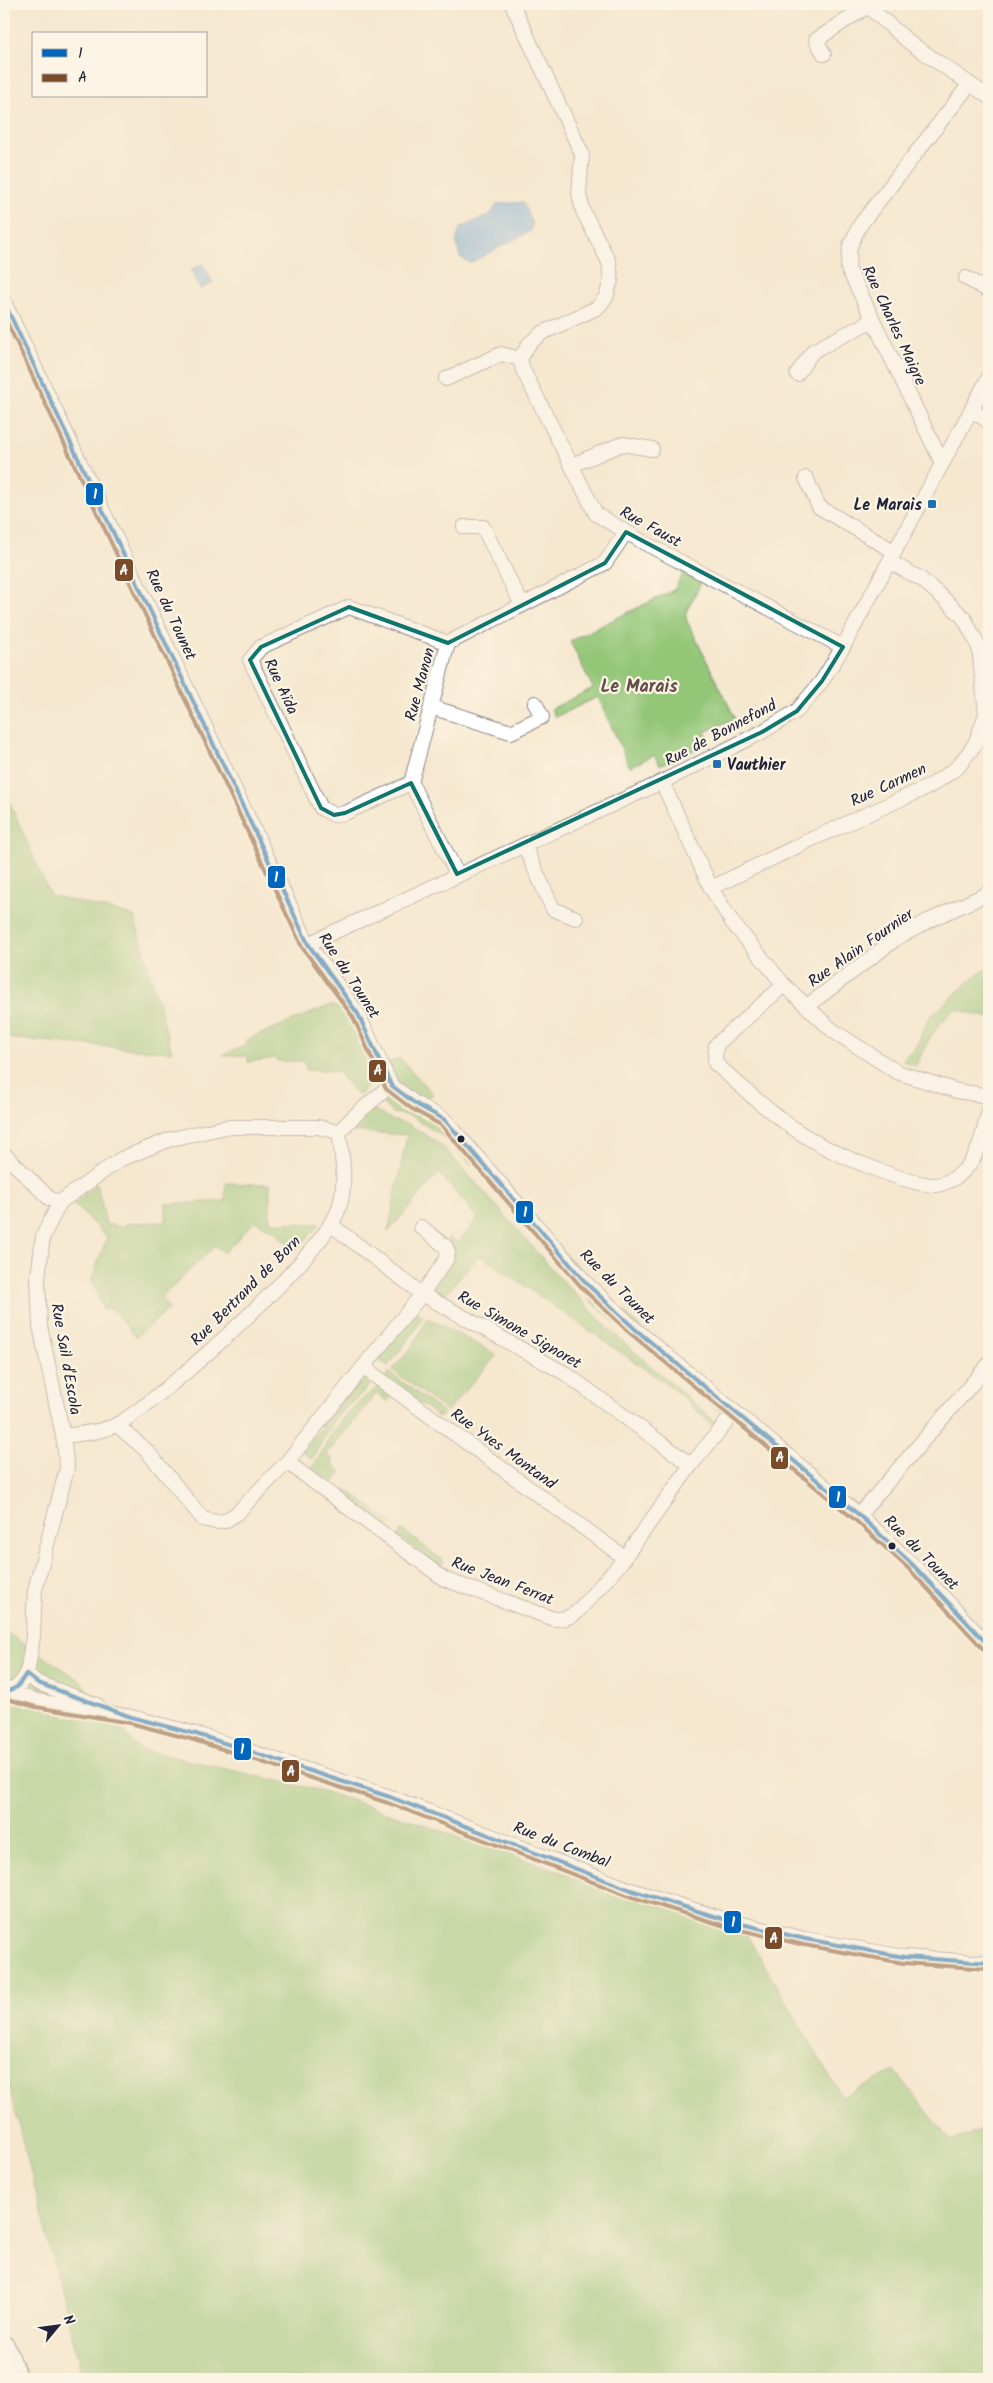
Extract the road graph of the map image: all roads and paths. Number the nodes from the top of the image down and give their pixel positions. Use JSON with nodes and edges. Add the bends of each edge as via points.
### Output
{"nodes":[{"id":1,"x":512,"y":4,"type":"edge"},
{"id":2,"x":866,"y":5,"type":"edge"},
{"id":3,"x":824,"y":54,"type":"dead end"},
{"id":4,"x":969,"y":84,"type":"junction"},
{"id":5,"x":989,"y":97,"type":"edge"},
{"id":6,"x":966,"y":278,"type":"dead end"},
{"id":7,"x":989,"y":291,"type":"edge"},
{"id":8,"x":4,"y":302,"type":"edge"},
{"id":9,"x":873,"y":320,"type":"junction"},
{"id":10,"x":520,"y":359,"type":"junction"},
{"id":11,"x":797,"y":374,"type":"dead end"},
{"id":12,"x":989,"y":377,"type":"edge"},
{"id":13,"x":446,"y":379,"type":"dead end"},
{"id":14,"x":972,"y":410,"type":"junction"},
{"id":15,"x":989,"y":422,"type":"edge"},
{"id":16,"x":652,"y":449,"type":"dead end"},
{"id":17,"x":942,"y":463,"type":"junction"},
{"id":18,"x":572,"y":465,"type":"junction"},
{"id":19,"x":806,"y":478,"type":"dead end"},
{"id":20,"x":464,"y":527,"type":"dead end"},
{"id":21,"x":626,"y":532,"type":"junction"},
{"id":22,"x":893,"y":557,"type":"junction"},
{"id":23,"x":522,"y":605,"type":"junction"},
{"id":24,"x":448,"y":643,"type":"junction"},
{"id":25,"x":843,"y":647,"type":"junction"},
{"id":26,"x":535,"y":703,"type":"dead end"},
{"id":27,"x":431,"y":707,"type":"junction"},
{"id":28,"x":662,"y":782,"type":"junction"},
{"id":29,"x":411,"y":783,"type":"junction"},
{"id":30,"x":524,"y":845,"type":"junction"},
{"id":31,"x":457,"y":874,"type":"junction"},
{"id":32,"x":711,"y":888,"type":"junction"},
{"id":33,"x":989,"y":893,"type":"edge"},
{"id":34,"x":576,"y":918,"type":"dead end"},
{"id":35,"x":308,"y":944,"type":"junction"},
{"id":36,"x":784,"y":986,"type":"junction"},
{"id":37,"x":806,"y":1006,"type":"junction"},
{"id":38,"x":391,"y":1085,"type":"junction"},
{"id":39,"x":989,"y":1096,"type":"edge"},
{"id":40,"x":989,"y":1111,"type":"edge"},
{"id":41,"x":339,"y":1132,"type":"junction"},
{"id":42,"x":4,"y":1154,"type":"edge"},
{"id":43,"x":60,"y":1202,"type":"junction"},
{"id":44,"x":330,"y":1224,"type":"junction"},
{"id":45,"x":421,"y":1227,"type":"dead end"},
{"id":46,"x":422,"y":1294,"type":"junction"},
{"id":47,"x":989,"y":1364,"type":"edge"},
{"id":48,"x":363,"y":1367,"type":"junction"},
{"id":49,"x":735,"y":1412,"type":"junction"},
{"id":50,"x":117,"y":1425,"type":"junction"},
{"id":51,"x":63,"y":1436,"type":"junction"},
{"id":52,"x":287,"y":1462,"type":"junction"},
{"id":53,"x":691,"y":1466,"type":"junction"},
{"id":54,"x":859,"y":1516,"type":"junction"},
{"id":55,"x":625,"y":1558,"type":"junction"},
{"id":56,"x":989,"y":1646,"type":"edge"},
{"id":57,"x":26,"y":1674,"type":"junction"},
{"id":58,"x":6,"y":1692,"type":"edge"},
{"id":59,"x":131,"y":1717,"type":"junction"},
{"id":60,"x":989,"y":1963,"type":"edge"},
{"id":61,"x":4,"y":2348,"type":"edge"},
{"id":62,"x":18,"y":2379,"type":"edge"}],
"edges":[{"from":1,"to":10,"type":"street","via":[[582,154],[579,194],[583,211],[609,262],[611,280],[606,297],[597,308],[542,333]]},
{"from":2,"to":3,"type":"street","via":[[816,40]]},
{"from":2,"to":4,"type":"street","via":[[910,43]]},
{"from":4,"to":5,"type":"street"},
{"from":4,"to":9,"type":"street","name":"Rue Charles Maigre","via":[[860,225],[850,246],[848,268]]},
{"from":6,"to":7,"type":"street"},
{"from":8,"to":35,"type":"street","name":"Rue du Tounet"},
{"from":9,"to":11,"type":"street","via":[[813,351]]},
{"from":9,"to":17,"type":"street","name":"Rue Charles Maigre"},
{"from":10,"to":13,"type":"street","via":[[501,354]]},
{"from":10,"to":18,"type":"street","name":"Rue Faust"},
{"from":12,"to":14,"type":"street","name":"Rue de Bonnefond"},
{"from":14,"to":15,"type":"street"},
{"from":14,"to":17,"type":"street","name":"Rue de Bonnefond"},
{"from":16,"to":18,"type":"street","via":[[622,444]]},
{"from":17,"to":22,"type":"street","name":"Rue de Bonnefond"},
{"from":18,"to":21,"type":"street","name":"Rue Faust","via":[[596,514]]},
{"from":19,"to":22,"type":"street","name":"Rue Carmen","via":[[819,506]]},
{"from":20,"to":23,"type":"street","via":[[483,528]]},
{"from":21,"to":23,"type":"street","name":"Rue Manon","via":[[605,563]]},
{"from":21,"to":25,"type":"street","name":"Rue Faust"},
{"from":22,"to":25,"type":"street","name":"Rue de Bonnefond"},
{"from":22,"to":32,"type":"street","name":"Rue Carmen","via":[[964,618],[978,647],[986,714],[975,744],[958,767],[930,786]]},
{"from":23,"to":24,"type":"street","name":"Rue Manon"},
{"from":24,"to":27,"type":"street","name":"Rue Manon"},
{"from":24,"to":29,"type":"street","name":"Rue Aïda","via":[[349,607],[262,647],[250,660],[321,808],[334,815],[345,813]]},
{"from":25,"to":28,"type":"street","name":"Rue de Bonnefond","via":[[822,681],[797,711]]},
{"from":26,"to":27,"type":"street","via":[[542,717],[511,732]]},
{"from":27,"to":29,"type":"street","name":"Rue Manon"},
{"from":28,"to":30,"type":"street","name":"Rue de Bonnefond"},
{"from":28,"to":32,"type":"street"},
{"from":29,"to":31,"type":"street"},
{"from":30,"to":31,"type":"street","name":"Rue de Bonnefond"},
{"from":30,"to":34,"type":"street","via":[[553,909]]},
{"from":31,"to":35,"type":"street","name":"Rue de Bonnefond"},
{"from":32,"to":36,"type":"street","via":[[732,922]]},
{"from":33,"to":37,"type":"street","name":"Rue Alain Fournier","via":[[898,938]]},
{"from":35,"to":38,"type":"street","name":"Rue du Tounet","via":[[358,1014]]},
{"from":36,"to":37,"type":"street"},
{"from":36,"to":40,"type":"street","via":[[716,1045],[715,1064],[762,1106],[811,1140],[907,1180],[938,1185],[958,1176],[972,1162],[980,1148]]},
{"from":37,"to":39,"type":"street","via":[[832,1030],[897,1072],[957,1091]]},
{"from":38,"to":41,"type":"street"},
{"from":38,"to":49,"type":"street","name":"Rue du Tounet","via":[[445,1120],[587,1284],[635,1329]]},
{"from":41,"to":43,"type":"street","name":"Rue Sail d'Escola","via":[[318,1127],[226,1127],[171,1139],[120,1159]]},
{"from":41,"to":44,"type":"street","name":"Rue Bertrand de Born","via":[[344,1174],[339,1208]]},
{"from":42,"to":43,"type":"street","via":[[50,1199]]},
{"from":43,"to":51,"type":"street","name":"Rue Sail d'Escola","via":[[43,1236],[38,1278],[40,1326]]},
{"from":44,"to":46,"type":"street","name":"Rue Simone Signoret"},
{"from":44,"to":50,"type":"street","name":"Rue Bertrand de Born","via":[[302,1261],[199,1360]]},
{"from":45,"to":46,"type":"street","via":[[446,1247],[448,1253]]},
{"from":46,"to":48,"type":"street"},
{"from":46,"to":53,"type":"street","name":"Rue Simone Signoret","via":[[566,1374]]},
{"from":47,"to":54,"type":"street"},
{"from":48,"to":52,"type":"street"},
{"from":48,"to":55,"type":"street","name":"Rue Yves Montand"},
{"from":49,"to":53,"type":"street","name":"Rue Jean Ferrat"},
{"from":49,"to":54,"type":"street","name":"Rue du Tounet"},
{"from":50,"to":51,"type":"street","name":"Rue Bertrand de Born"},
{"from":50,"to":52,"type":"street","via":[[147,1451],[203,1518],[216,1522],[225,1521],[237,1513]]},
{"from":51,"to":57,"type":"street","name":"Rue Sail d'Escola","via":[[67,1468],[35,1590],[33,1636]]},
{"from":52,"to":55,"type":"street","name":"Rue Jean Ferrat","via":[[444,1579],[554,1619],[572,1617]]},
{"from":53,"to":55,"type":"street","name":"Rue Jean Ferrat"},
{"from":54,"to":56,"type":"street","name":"Rue du Tounet","via":[[914,1566]]},
{"from":57,"to":58,"type":"street","via":[[17,1687]]},
{"from":57,"to":59,"type":"street","name":"Rue du Combal","via":[[38,1683]]},
{"from":58,"to":59,"type":"street","name":"Rue du Combal","via":[[36,1701]]},
{"from":59,"to":60,"type":"street","name":"Rue du Combal","via":[[196,1734],[390,1797],[631,1890],[729,1921],[904,1957]]},
{"from":61,"to":62,"type":"main road"}]}
